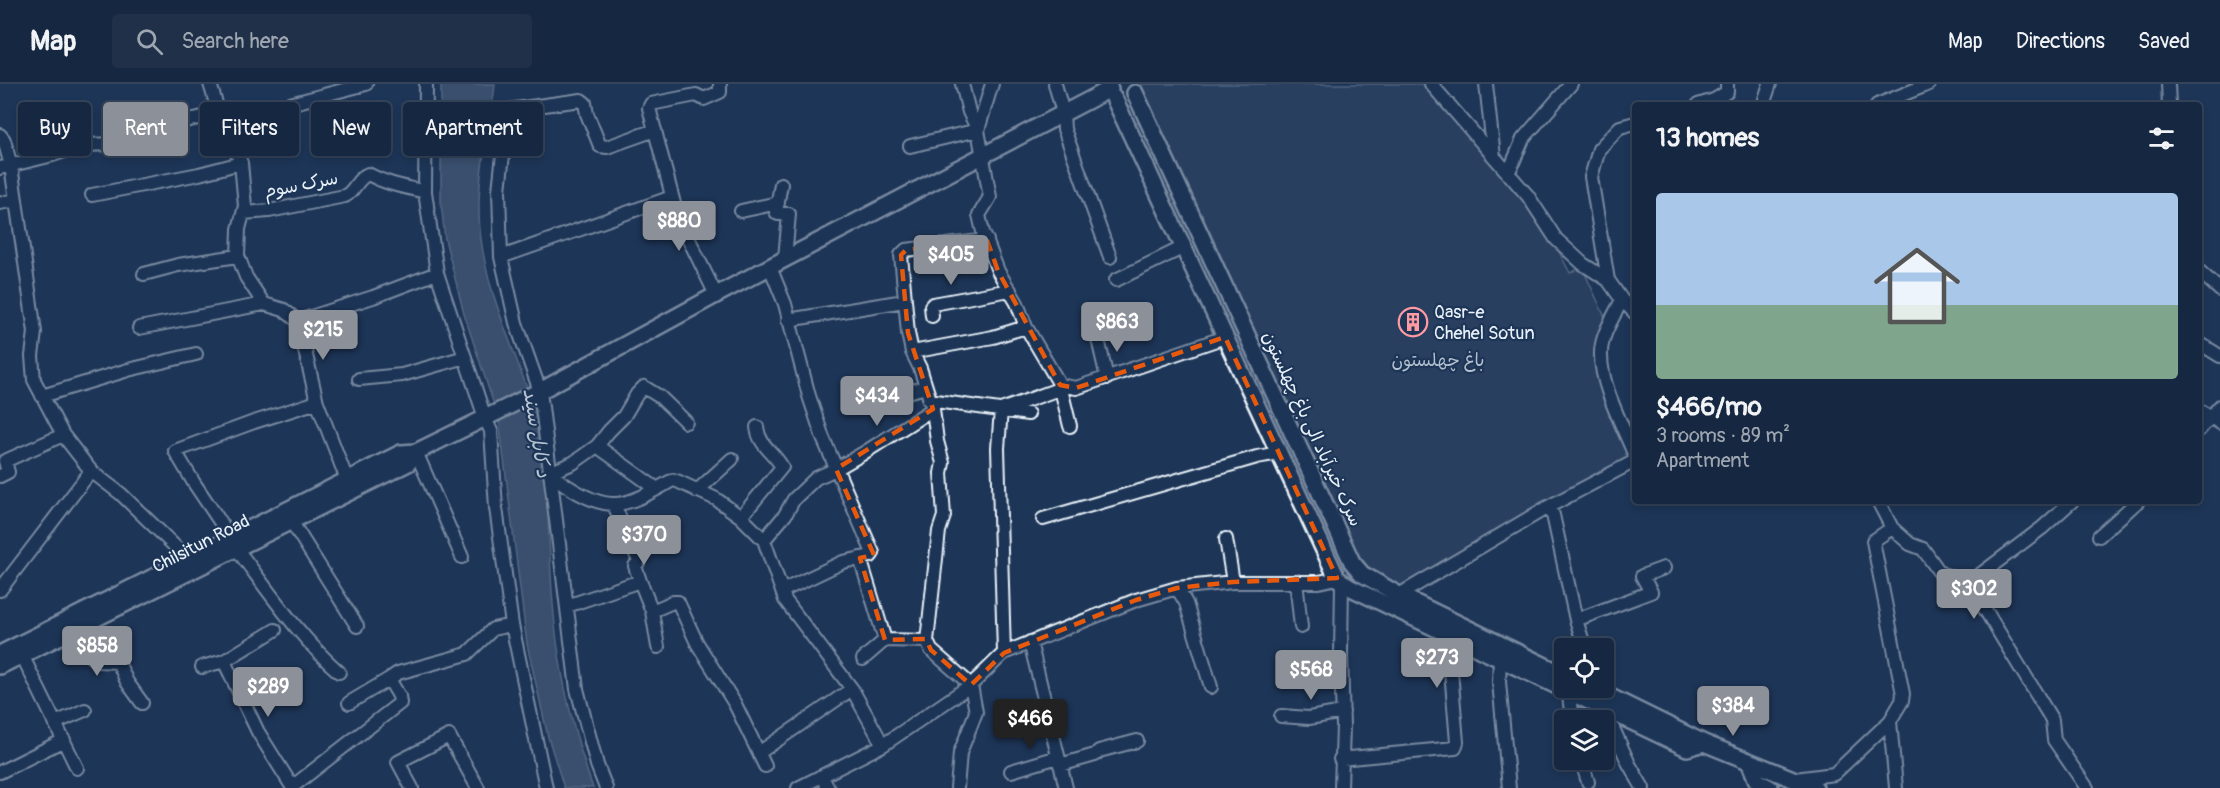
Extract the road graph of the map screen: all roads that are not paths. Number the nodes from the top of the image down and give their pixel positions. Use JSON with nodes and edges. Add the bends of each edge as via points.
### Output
{"nodes":[{"id":1,"x":210,"y":84,"type":"edge"},
{"id":2,"x":366,"y":84,"type":"edge"},
{"id":3,"x":426,"y":84,"type":"edge"},
{"id":4,"x":720,"y":84,"type":"edge"},
{"id":5,"x":962,"y":84,"type":"edge"},
{"id":6,"x":992,"y":84,"type":"edge"},
{"id":7,"x":1055,"y":84,"type":"edge"},
{"id":8,"x":1431,"y":84,"type":"edge"},
{"id":9,"x":1486,"y":84,"type":"edge"},
{"id":10,"x":1571,"y":84,"type":"edge"},
{"id":11,"x":1727,"y":84,"type":"edge"},
{"id":12,"x":1770,"y":84,"type":"edge"},
{"id":13,"x":1929,"y":84,"type":"edge"},
{"id":14,"x":2168,"y":84,"type":"edge"},
{"id":15,"x":1137,"y":88,"type":"edge"},
{"id":16,"x":1111,"y":90,"type":"edge"},
{"id":17,"x":217,"y":102,"type":"edge"},
{"id":18,"x":287,"y":102,"type":"edge"},
{"id":19,"x":1708,"y":102,"type":"edge"},
{"id":20,"x":1765,"y":102,"type":"edge"},
{"id":21,"x":1884,"y":102,"type":"edge"},
{"id":22,"x":2169,"y":102,"type":"edge"},
{"id":23,"x":1063,"y":113,"type":"junction"},
{"id":24,"x":200,"y":120,"type":"edge"},
{"id":25,"x":1632,"y":124,"type":"edge"},
{"id":26,"x":655,"y":130,"type":"junction"},
{"id":27,"x":978,"y":130,"type":"junction"},
{"id":28,"x":0,"y":135,"type":"edge"},
{"id":29,"x":910,"y":146,"type":"dead end"},
{"id":30,"x":238,"y":156,"type":"edge"},
{"id":31,"x":982,"y":156,"type":"junction"},
{"id":32,"x":1494,"y":158,"type":"junction"},
{"id":33,"x":241,"y":163,"type":"junction"},
{"id":34,"x":5,"y":167,"type":"edge"},
{"id":35,"x":1508,"y":174,"type":"junction"},
{"id":36,"x":782,"y":184,"type":"dead end"},
{"id":37,"x":425,"y":192,"type":"junction"},
{"id":38,"x":92,"y":195,"type":"dead end"},
{"id":39,"x":672,"y":197,"type":"junction"},
{"id":40,"x":16,"y":200,"type":"junction"},
{"id":41,"x":778,"y":203,"type":"junction"},
{"id":42,"x":0,"y":204,"type":"edge"},
{"id":43,"x":741,"y":211,"type":"dead end"},
{"id":44,"x":244,"y":213,"type":"junction"},
{"id":45,"x":987,"y":240,"type":"junction"},
{"id":46,"x":1184,"y":247,"type":"junction"},
{"id":47,"x":238,"y":256,"type":"junction"},
{"id":48,"x":501,"y":257,"type":"junction"},
{"id":49,"x":1110,"y":257,"type":"dead end"},
{"id":50,"x":785,"y":258,"type":"junction"},
{"id":51,"x":770,"y":267,"type":"junction"},
{"id":52,"x":437,"y":273,"type":"junction"},
{"id":53,"x":144,"y":274,"type":"dead end"},
{"id":54,"x":2202,"y":274,"type":"edge"},
{"id":55,"x":1116,"y":280,"type":"dead end"},
{"id":56,"x":1608,"y":280,"type":"junction"},
{"id":57,"x":1010,"y":290,"type":"junction"},
{"id":58,"x":2220,"y":290,"type":"edge"},
{"id":59,"x":716,"y":295,"type":"junction"},
{"id":60,"x":1622,"y":300,"type":"junction"},
{"id":61,"x":904,"y":301,"type":"junction"},
{"id":62,"x":264,"y":304,"type":"junction"},
{"id":63,"x":1632,"y":311,"type":"edge"},
{"id":64,"x":932,"y":316,"type":"dead end"},
{"id":65,"x":788,"y":320,"type":"junction"},
{"id":66,"x":298,"y":321,"type":"junction"},
{"id":67,"x":1026,"y":327,"type":"junction"},
{"id":68,"x":139,"y":328,"type":"dead end"},
{"id":69,"x":1097,"y":335,"type":"dead end"},
{"id":70,"x":1225,"y":337,"type":"junction"},
{"id":71,"x":2202,"y":345,"type":"edge"},
{"id":72,"x":912,"y":352,"type":"junction"},
{"id":73,"x":196,"y":354,"type":"dead end"},
{"id":74,"x":2220,"y":356,"type":"edge"},
{"id":75,"x":465,"y":357,"type":"junction"},
{"id":76,"x":1107,"y":378,"type":"junction"},
{"id":77,"x":359,"y":379,"type":"dead end"},
{"id":78,"x":1060,"y":386,"type":"junction"},
{"id":79,"x":926,"y":387,"type":"junction"},
{"id":80,"x":536,"y":392,"type":"junction"},
{"id":81,"x":42,"y":396,"type":"junction"},
{"id":82,"x":874,"y":401,"type":"dead end"},
{"id":83,"x":317,"y":402,"type":"junction"},
{"id":84,"x":931,"y":404,"type":"junction"},
{"id":85,"x":2220,"y":406,"type":"edge"},
{"id":86,"x":1001,"y":410,"type":"junction"},
{"id":87,"x":2202,"y":412,"type":"edge"},
{"id":88,"x":1028,"y":414,"type":"dead end"},
{"id":89,"x":490,"y":416,"type":"junction"},
{"id":90,"x":2215,"y":420,"type":"edge"},
{"id":91,"x":686,"y":422,"type":"dead end"},
{"id":92,"x":1070,"y":426,"type":"dead end"},
{"id":93,"x":757,"y":427,"type":"dead end"},
{"id":94,"x":2202,"y":428,"type":"edge"},
{"id":95,"x":63,"y":435,"type":"junction"},
{"id":96,"x":597,"y":446,"type":"junction"},
{"id":97,"x":1632,"y":448,"type":"edge"},
{"id":98,"x":416,"y":452,"type":"junction"},
{"id":99,"x":1279,"y":453,"type":"junction"},
{"id":100,"x":732,"y":459,"type":"dead end"},
{"id":101,"x":1632,"y":462,"type":"edge"},
{"id":102,"x":836,"y":469,"type":"junction"},
{"id":103,"x":91,"y":471,"type":"junction"},
{"id":104,"x":549,"y":473,"type":"junction"},
{"id":105,"x":0,"y":476,"type":"edge"},
{"id":106,"x":347,"y":480,"type":"junction"},
{"id":107,"x":657,"y":489,"type":"junction"},
{"id":108,"x":697,"y":491,"type":"junction"},
{"id":109,"x":1880,"y":504,"type":"edge"},
{"id":110,"x":2069,"y":504,"type":"edge"},
{"id":111,"x":2135,"y":504,"type":"edge"},
{"id":112,"x":614,"y":505,"type":"junction"},
{"id":113,"x":1546,"y":508,"type":"junction"},
{"id":114,"x":741,"y":516,"type":"junction"},
{"id":115,"x":1043,"y":519,"type":"dead end"},
{"id":116,"x":291,"y":521,"type":"junction"},
{"id":117,"x":1892,"y":528,"type":"junction"},
{"id":118,"x":2099,"y":536,"type":"dead end"},
{"id":119,"x":1226,"y":539,"type":"dead end"},
{"id":120,"x":764,"y":540,"type":"junction"},
{"id":121,"x":234,"y":543,"type":"junction"},
{"id":122,"x":462,"y":557,"type":"dead end"},
{"id":123,"x":860,"y":558,"type":"junction"},
{"id":124,"x":188,"y":559,"type":"junction"},
{"id":125,"x":1664,"y":568,"type":"dead end"},
{"id":126,"x":1339,"y":580,"type":"junction"},
{"id":127,"x":640,"y":581,"type":"junction"},
{"id":128,"x":1296,"y":581,"type":"junction"},
{"id":129,"x":1233,"y":582,"type":"junction"},
{"id":130,"x":1969,"y":583,"type":"junction"},
{"id":131,"x":1177,"y":588,"type":"junction"},
{"id":132,"x":0,"y":590,"type":"edge"},
{"id":133,"x":782,"y":591,"type":"junction"},
{"id":134,"x":1399,"y":595,"type":"junction"},
{"id":135,"x":567,"y":606,"type":"junction"},
{"id":136,"x":652,"y":611,"type":"junction"},
{"id":137,"x":1576,"y":620,"type":"junction"},
{"id":138,"x":512,"y":625,"type":"junction"},
{"id":139,"x":357,"y":626,"type":"dead end"},
{"id":140,"x":1301,"y":627,"type":"dead end"},
{"id":141,"x":275,"y":630,"type":"dead end"},
{"id":142,"x":62,"y":635,"type":"junction"},
{"id":143,"x":1448,"y":635,"type":"junction"},
{"id":144,"x":1582,"y":638,"type":"edge"},
{"id":145,"x":885,"y":640,"type":"junction"},
{"id":146,"x":927,"y":641,"type":"junction"},
{"id":147,"x":1030,"y":642,"type":"junction"},
{"id":148,"x":658,"y":647,"type":"dead end"},
{"id":149,"x":1004,"y":653,"type":"junction"},
{"id":150,"x":0,"y":654,"type":"edge"},
{"id":151,"x":21,"y":655,"type":"junction"},
{"id":152,"x":863,"y":659,"type":"dead end"},
{"id":153,"x":1500,"y":659,"type":"junction"},
{"id":154,"x":224,"y":661,"type":"junction"},
{"id":155,"x":0,"y":666,"type":"edge"},
{"id":156,"x":202,"y":667,"type":"dead end"},
{"id":157,"x":1554,"y":670,"type":"edge"},
{"id":158,"x":339,"y":672,"type":"dead end"},
{"id":159,"x":389,"y":679,"type":"junction"},
{"id":160,"x":1554,"y":683,"type":"edge"},
{"id":161,"x":971,"y":685,"type":"junction"},
{"id":162,"x":1211,"y":687,"type":"dead end"},
{"id":163,"x":852,"y":689,"type":"junction"},
{"id":164,"x":1585,"y":698,"type":"edge"},
{"id":165,"x":1600,"y":698,"type":"edge"},
{"id":166,"x":1614,"y":698,"type":"edge"},
{"id":167,"x":142,"y":703,"type":"dead end"},
{"id":168,"x":349,"y":703,"type":"dead end"},
{"id":169,"x":1604,"y":708,"type":"junction"},
{"id":170,"x":85,"y":710,"type":"dead end"},
{"id":171,"x":1343,"y":712,"type":"junction"},
{"id":172,"x":1281,"y":716,"type":"dead end"},
{"id":173,"x":1890,"y":721,"type":"junction"},
{"id":174,"x":55,"y":723,"type":"junction"},
{"id":175,"x":64,"y":740,"type":"junction"},
{"id":176,"x":1137,"y":741,"type":"dead end"},
{"id":177,"x":1704,"y":743,"type":"junction"},
{"id":178,"x":883,"y":745,"type":"junction"},
{"id":179,"x":760,"y":752,"type":"junction"},
{"id":180,"x":1340,"y":759,"type":"junction"},
{"id":181,"x":1059,"y":761,"type":"junction"},
{"id":182,"x":1749,"y":761,"type":"junction"},
{"id":183,"x":765,"y":766,"type":"dead end"},
{"id":184,"x":77,"y":768,"type":"dead end"},
{"id":185,"x":1584,"y":770,"type":"edge"},
{"id":186,"x":1011,"y":771,"type":"dead end"},
{"id":187,"x":0,"y":772,"type":"edge"},
{"id":188,"x":1789,"y":776,"type":"junction"},
{"id":189,"x":1588,"y":782,"type":"dead end"},
{"id":190,"x":825,"y":783,"type":"edge"},
{"id":191,"x":293,"y":787,"type":"edge"},
{"id":192,"x":1764,"y":787,"type":"edge"},
{"id":193,"x":412,"y":788,"type":"edge"},
{"id":194,"x":478,"y":788,"type":"edge"},
{"id":195,"x":546,"y":788,"type":"edge"},
{"id":196,"x":606,"y":788,"type":"edge"},
{"id":197,"x":798,"y":788,"type":"edge"},
{"id":198,"x":957,"y":788,"type":"edge"},
{"id":199,"x":1066,"y":788,"type":"edge"},
{"id":200,"x":1341,"y":788,"type":"edge"},
{"id":201,"x":1509,"y":788,"type":"edge"},
{"id":202,"x":1643,"y":788,"type":"edge"},
{"id":203,"x":1815,"y":788,"type":"edge"},
{"id":204,"x":1896,"y":788,"type":"edge"},
{"id":205,"x":2087,"y":788,"type":"edge"}],
"edges":[{"from":1,"to":17,"type":"street"},
{"from":2,"to":18,"type":"street"},
{"from":3,"to":37,"type":"street"},
{"from":4,"to":26,"type":"street","via":[[720,92],[704,99],[696,95],[649,106]]},
{"from":5,"to":27,"type":"street"},
{"from":6,"to":27,"type":"street"},
{"from":7,"to":23,"type":"street"},
{"from":8,"to":32,"type":"street"},
{"from":9,"to":32,"type":"street"},
{"from":10,"to":35,"type":"street","via":[[1523,139]]},
{"from":11,"to":19,"type":"street","via":[[1727,92]]},
{"from":12,"to":20,"type":"street"},
{"from":13,"to":21,"type":"street"},
{"from":14,"to":22,"type":"street"},
{"from":15,"to":16,"type":"main road","name":"Chilsitun Road","via":[[1126,98]]},
{"from":15,"to":134,"type":"main road","name":"سرک خیرآباد الی باغ چهلستون","via":[[1352,562],[1362,574]]},
{"from":16,"to":23,"type":"main road","name":"Chilsitun Road"},
{"from":16,"to":46,"type":"main road"},
{"from":23,"to":31,"type":"main road","name":"Chilsitun Road"},
{"from":23,"to":49,"type":"street","via":[[1064,129]]},
{"from":24,"to":34,"type":"street","via":[[165,126],[118,144],[82,145]]},
{"from":25,"to":56,"type":"street","via":[[1620,127],[1599,149],[1591,177]]},
{"from":26,"to":39,"type":"street"},
{"from":26,"to":48,"type":"street","via":[[607,147],[600,146],[581,100],[508,110],[499,190]]},
{"from":27,"to":29,"type":"street"},
{"from":27,"to":31,"type":"street"},
{"from":28,"to":34,"type":"street","via":[[4,140]]},
{"from":30,"to":33,"type":"street"},
{"from":31,"to":45,"type":"street","via":[[990,198],[979,215]]},
{"from":31,"to":50,"type":"main road","name":"Chilsitun Road"},
{"from":32,"to":35,"type":"street"},
{"from":33,"to":38,"type":"street"},
{"from":33,"to":44,"type":"street"},
{"from":34,"to":40,"type":"street"},
{"from":35,"to":56,"type":"street","via":[[1528,196],[1556,239]]},
{"from":36,"to":41,"type":"street"},
{"from":37,"to":44,"type":"street","name":"سرک سوم","via":[[385,183],[368,174],[345,196]]},
{"from":37,"to":52,"type":"street"},
{"from":39,"to":48,"type":"street"},
{"from":39,"to":59,"type":"street"},
{"from":40,"to":42,"type":"street"},
{"from":40,"to":81,"type":"street","via":[[35,332],[34,380]]},
{"from":41,"to":43,"type":"street"},
{"from":41,"to":50,"type":"street","via":[[776,213],[789,214]]},
{"from":44,"to":47,"type":"street"},
{"from":45,"to":57,"type":"street"},
{"from":45,"to":61,"type":"street","via":[[903,252]]},
{"from":46,"to":55,"type":"street"},
{"from":46,"to":70,"type":"main road"},
{"from":47,"to":53,"type":"street"},
{"from":47,"to":62,"type":"street","via":[[246,278]]},
{"from":48,"to":80,"type":"street"},
{"from":50,"to":51,"type":"main road","name":"Chilsitun Road"},
{"from":51,"to":59,"type":"main road","name":"Chilsitun Road"},
{"from":51,"to":65,"type":"street"},
{"from":52,"to":66,"type":"street"},
{"from":52,"to":75,"type":"street"},
{"from":54,"to":58,"type":"street"},
{"from":56,"to":60,"type":"street"},
{"from":57,"to":64,"type":"street","via":[[933,304]]},
{"from":57,"to":67,"type":"street"},
{"from":59,"to":80,"type":"main road","name":"Chilsitun Road"},
{"from":60,"to":63,"type":"street"},
{"from":60,"to":97,"type":"street","via":[[1601,351],[1604,376]]},
{"from":61,"to":65,"type":"street"},
{"from":61,"to":72,"type":"street"},
{"from":62,"to":66,"type":"street","via":[[284,310]]},
{"from":62,"to":68,"type":"street"},
{"from":65,"to":102,"type":"street","via":[[809,396]]},
{"from":66,"to":83,"type":"street"},
{"from":67,"to":72,"type":"street"},
{"from":67,"to":78,"type":"street"},
{"from":69,"to":76,"type":"street"},
{"from":70,"to":76,"type":"street"},
{"from":70,"to":99,"type":"main road"},
{"from":71,"to":74,"type":"street"},
{"from":72,"to":79,"type":"street"},
{"from":73,"to":81,"type":"street"},
{"from":75,"to":77,"type":"street","via":[[402,375]]},
{"from":75,"to":89,"type":"street"},
{"from":76,"to":78,"type":"street","via":[[1076,388]]},
{"from":78,"to":86,"type":"street"},
{"from":78,"to":92,"type":"street"},
{"from":79,"to":82,"type":"street"},
{"from":79,"to":84,"type":"street"},
{"from":80,"to":89,"type":"main road","name":"Chilsitun Road"},
{"from":80,"to":104,"type":"street"},
{"from":81,"to":95,"type":"street"},
{"from":83,"to":106,"type":"street"},
{"from":83,"to":121,"type":"street","via":[[175,451]]},
{"from":84,"to":86,"type":"street"},
{"from":84,"to":102,"type":"street"},
{"from":84,"to":146,"type":"street","via":[[943,463],[944,516]]},
{"from":85,"to":90,"type":"street"},
{"from":86,"to":88,"type":"street"},
{"from":86,"to":149,"type":"street","via":[[998,448]]},
{"from":87,"to":90,"type":"street"},
{"from":89,"to":98,"type":"main road","name":"Chilsitun Road"},
{"from":89,"to":138,"type":"street","via":[[496,508]]},
{"from":90,"to":94,"type":"street"},
{"from":91,"to":96,"type":"street","via":[[644,387]]},
{"from":93,"to":114,"type":"street","via":[[758,437],[782,467]]},
{"from":95,"to":103,"type":"street"},
{"from":95,"to":105,"type":"street","via":[[5,461],[8,472]]},
{"from":96,"to":104,"type":"street","via":[[573,463]]},
{"from":96,"to":107,"type":"street"},
{"from":98,"to":106,"type":"main road","name":"Chilsitun Road","via":[[402,453]]},
{"from":98,"to":116,"type":"main road","name":"Chilsitun Road","via":[[408,463]]},
{"from":98,"to":122,"type":"street"},
{"from":99,"to":115,"type":"street"},
{"from":99,"to":126,"type":"main road"},
{"from":100,"to":108,"type":"street"},
{"from":101,"to":113,"type":"street"},
{"from":102,"to":120,"type":"street","via":[[806,487]]},
{"from":102,"to":123,"type":"street","via":[[873,553]]},
{"from":103,"to":124,"type":"street","via":[[121,494]]},
{"from":103,"to":132,"type":"street"},
{"from":104,"to":112,"type":"street","via":[[597,501]]},
{"from":104,"to":135,"type":"street"},
{"from":106,"to":121,"type":"main road","name":"Chilsitun Road"},
{"from":107,"to":108,"type":"street","via":[[673,480]]},
{"from":107,"to":112,"type":"street"},
{"from":108,"to":114,"type":"street"},
{"from":109,"to":117,"type":"street"},
{"from":110,"to":130,"type":"street"},
{"from":111,"to":118,"type":"street"},
{"from":112,"to":127,"type":"street","via":[[639,561],[634,566]]},
{"from":113,"to":134,"type":"street"},
{"from":113,"to":137,"type":"street","via":[[1553,515]]},
{"from":114,"to":120,"type":"street"},
{"from":116,"to":121,"type":"main road","name":"Chilsitun Road"},
{"from":116,"to":139,"type":"street"},
{"from":117,"to":130,"type":"street","via":[[1910,544],[1923,549],[1940,573]]},
{"from":117,"to":173,"type":"street","via":[[1874,541],[1903,694]]},
{"from":119,"to":129,"type":"street"},
{"from":120,"to":133,"type":"street"},
{"from":121,"to":124,"type":"main road","name":"Chilsitun Road"},
{"from":121,"to":142,"type":"main road","name":"Chilsitun Road"},
{"from":121,"to":158,"type":"street","via":[[289,616]]},
{"from":123,"to":133,"type":"street"},
{"from":123,"to":145,"type":"street"},
{"from":124,"to":150,"type":"main road","name":"Chilsitun Road"},
{"from":125,"to":137,"type":"street","via":[[1642,576],[1651,592]]},
{"from":126,"to":128,"type":"street"},
{"from":126,"to":143,"type":"main road"},
{"from":126,"to":171,"type":"street"},
{"from":127,"to":135,"type":"street"},
{"from":127,"to":136,"type":"street"},
{"from":128,"to":129,"type":"street"},
{"from":128,"to":140,"type":"street"},
{"from":129,"to":131,"type":"street"},
{"from":130,"to":205,"type":"street","via":[[2052,720],[2055,740]]},
{"from":131,"to":147,"type":"street"},
{"from":131,"to":162,"type":"street","via":[[1186,603]]},
{"from":133,"to":163,"type":"street","via":[[791,609]]},
{"from":134,"to":157,"type":"main road","name":"سرک خیرآباد الی باغ چهلستون"},
{"from":135,"to":196,"type":"street","via":[[577,689]]},
{"from":136,"to":148,"type":"street"},
{"from":136,"to":179,"type":"street","via":[[678,602]]},
{"from":137,"to":144,"type":"street"},
{"from":138,"to":159,"type":"street","via":[[494,629],[467,654]]},
{"from":138,"to":195,"type":"street"},
{"from":141,"to":154,"type":"street"},
{"from":142,"to":151,"type":"main road","name":"Chilsitun Road"},
{"from":142,"to":167,"type":"street","via":[[97,662],[118,662]]},
{"from":143,"to":153,"type":"main road"},
{"from":143,"to":180,"type":"street","via":[[1455,748]]},
{"from":145,"to":146,"type":"street"},
{"from":145,"to":152,"type":"street"},
{"from":146,"to":161,"type":"street","via":[[931,650]]},
{"from":147,"to":149,"type":"street"},
{"from":147,"to":181,"type":"street"},
{"from":149,"to":161,"type":"street"},
{"from":151,"to":155,"type":"main road","name":"Chilsitun Road"},
{"from":151,"to":174,"type":"street"},
{"from":153,"to":160,"type":"main road"},
{"from":153,"to":201,"type":"street"},
{"from":154,"to":156,"type":"street"},
{"from":154,"to":191,"type":"street","via":[[258,732]]},
{"from":159,"to":168,"type":"street"},
{"from":159,"to":191,"type":"street","via":[[400,704]]},
{"from":161,"to":178,"type":"street"},
{"from":161,"to":198,"type":"street","via":[[976,712],[960,753]]},
{"from":163,"to":178,"type":"street"},
{"from":163,"to":179,"type":"street"},
{"from":164,"to":169,"type":"main road"},
{"from":165,"to":169,"type":"street"},
{"from":166,"to":177,"type":"main road"},
{"from":169,"to":177,"type":"main road","via":[[1687,748]]},
{"from":169,"to":202,"type":"street"},
{"from":170,"to":174,"type":"street"},
{"from":171,"to":172,"type":"street","via":[[1309,718]]},
{"from":171,"to":180,"type":"street"},
{"from":173,"to":188,"type":"street","via":[[1834,774]]},
{"from":173,"to":204,"type":"street"},
{"from":174,"to":175,"type":"street"},
{"from":175,"to":184,"type":"street"},
{"from":175,"to":187,"type":"street"},
{"from":176,"to":181,"type":"street","via":[[1095,755]]},
{"from":177,"to":182,"type":"main road"},
{"from":178,"to":190,"type":"street"},
{"from":179,"to":183,"type":"street"},
{"from":180,"to":200,"type":"street"},
{"from":181,"to":186,"type":"street"},
{"from":181,"to":199,"type":"street"},
{"from":182,"to":188,"type":"main road"},
{"from":182,"to":192,"type":"main road","via":[[1757,781]]},
{"from":185,"to":189,"type":"street"},
{"from":188,"to":192,"type":"street"},
{"from":188,"to":203,"type":"main road"},
{"from":190,"to":197,"type":"street"},
{"from":193,"to":194,"type":"street","via":[[398,762],[449,736]]}]}
